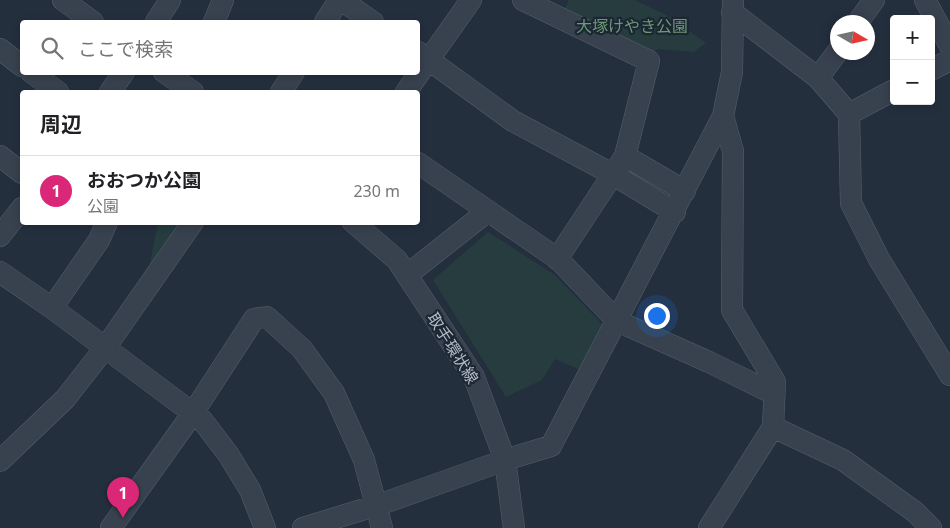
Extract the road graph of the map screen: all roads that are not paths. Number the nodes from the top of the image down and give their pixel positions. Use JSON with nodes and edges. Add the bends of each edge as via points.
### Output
{"nodes":[{"id":1,"x":62,"y":0,"type":"edge"},
{"id":2,"x":170,"y":0,"type":"edge"},
{"id":3,"x":223,"y":0,"type":"edge"},
{"id":4,"x":340,"y":0,"type":"edge"},
{"id":5,"x":470,"y":0,"type":"edge"},
{"id":6,"x":523,"y":0,"type":"edge"},
{"id":7,"x":874,"y":0,"type":"edge"},
{"id":8,"x":925,"y":0,"type":"edge"},
{"id":9,"x":732,"y":6,"type":"edge"},
{"id":10,"x":863,"y":15,"type":"edge"},
{"id":11,"x":90,"y":20,"type":"edge"},
{"id":12,"x":157,"y":20,"type":"edge"},
{"id":13,"x":215,"y":20,"type":"edge"},
{"id":14,"x":326,"y":20,"type":"edge"},
{"id":15,"x":370,"y":20,"type":"edge"},
{"id":16,"x":950,"y":46,"type":"edge"},
{"id":17,"x":0,"y":49,"type":"edge"},
{"id":18,"x":423,"y":55,"type":"edge"},
{"id":19,"x":831,"y":60,"type":"edge"},
{"id":20,"x":950,"y":60,"type":"edge"},
{"id":21,"x":20,"y":64,"type":"edge"},
{"id":22,"x":935,"y":68,"type":"edge"},
{"id":23,"x":35,"y":75,"type":"edge"},
{"id":24,"x":122,"y":75,"type":"edge"},
{"id":25,"x":170,"y":75,"type":"edge"},
{"id":26,"x":292,"y":75,"type":"edge"},
{"id":27,"x":414,"y":75,"type":"edge"},
{"id":28,"x":818,"y":78,"type":"junction"},
{"id":29,"x":190,"y":84,"type":"edge"},
{"id":30,"x":55,"y":90,"type":"edge"},
{"id":31,"x":111,"y":90,"type":"edge"},
{"id":32,"x":283,"y":90,"type":"edge"},
{"id":33,"x":407,"y":90,"type":"edge"},
{"id":34,"x":890,"y":92,"type":"edge"},
{"id":35,"x":849,"y":114,"type":"junction"},
{"id":36,"x":723,"y":116,"type":"junction"},
{"id":37,"x":0,"y":156,"type":"edge"},
{"id":38,"x":625,"y":156,"type":"junction"},
{"id":39,"x":420,"y":164,"type":"edge"},
{"id":40,"x":20,"y":171,"type":"edge"},
{"id":41,"x":614,"y":175,"type":"junction"},
{"id":42,"x":685,"y":191,"type":"junction"},
{"id":43,"x":20,"y":211,"type":"edge"},
{"id":44,"x":488,"y":211,"type":"junction"},
{"id":45,"x":674,"y":212,"type":"junction"},
{"id":46,"x":106,"y":225,"type":"edge"},
{"id":47,"x":191,"y":225,"type":"edge"},
{"id":48,"x":356,"y":225,"type":"edge"},
{"id":49,"x":0,"y":236,"type":"edge"},
{"id":50,"x":557,"y":259,"type":"junction"},
{"id":51,"x":0,"y":272,"type":"edge"},
{"id":52,"x":407,"y":275,"type":"junction"},
{"id":53,"x":52,"y":308,"type":"junction"},
{"id":54,"x":617,"y":321,"type":"junction"},
{"id":55,"x":105,"y":348,"type":"junction"},
{"id":56,"x":950,"y":375,"type":"edge"},
{"id":57,"x":774,"y":394,"type":"junction"},
{"id":58,"x":193,"y":414,"type":"junction"},
{"id":59,"x":772,"y":427,"type":"junction"},
{"id":60,"x":505,"y":460,"type":"junction"},
{"id":61,"x":0,"y":461,"type":"edge"},
{"id":62,"x":376,"y":504,"type":"junction"},
{"id":63,"x":127,"y":518,"type":"edge"},
{"id":64,"x":111,"y":528,"type":"edge"},
{"id":65,"x":265,"y":528,"type":"edge"},
{"id":66,"x":303,"y":528,"type":"edge"},
{"id":67,"x":382,"y":528,"type":"edge"},
{"id":68,"x":514,"y":528,"type":"edge"},
{"id":69,"x":709,"y":528,"type":"edge"},
{"id":70,"x":931,"y":528,"type":"edge"}],
"edges":[{"from":1,"to":11,"type":"street"},
{"from":2,"to":12,"type":"street"},
{"from":3,"to":13,"type":"street"},
{"from":4,"to":14,"type":"street"},
{"from":4,"to":15,"type":"street"},
{"from":5,"to":18,"type":"street"},
{"from":6,"to":38,"type":"street","via":[[649,61]]},
{"from":7,"to":10,"type":"street"},
{"from":8,"to":16,"type":"street"},
{"from":9,"to":28,"type":"street"},
{"from":9,"to":36,"type":"street","via":[[732,72]]},
{"from":17,"to":21,"type":"street"},
{"from":18,"to":41,"type":"street","via":[[513,121]]},
{"from":19,"to":28,"type":"street"},
{"from":20,"to":22,"type":"street"},
{"from":23,"to":30,"type":"street"},
{"from":24,"to":31,"type":"street"},
{"from":25,"to":29,"type":"street"},
{"from":26,"to":32,"type":"street"},
{"from":27,"to":33,"type":"street"},
{"from":28,"to":35,"type":"street"},
{"from":34,"to":35,"type":"street"},
{"from":35,"to":56,"type":"street","via":[[851,203],[879,259]]},
{"from":36,"to":42,"type":"street"},
{"from":36,"to":57,"type":"street","via":[[733,151],[732,310],[775,382]]},
{"from":37,"to":40,"type":"street"},
{"from":38,"to":41,"type":"street"},
{"from":38,"to":42,"type":"street"},
{"from":39,"to":44,"type":"street"},
{"from":41,"to":45,"type":"street"},
{"from":41,"to":50,"type":"street"},
{"from":42,"to":45,"type":"street"},
{"from":43,"to":49,"type":"street"},
{"from":44,"to":50,"type":"street"},
{"from":44,"to":52,"type":"street"},
{"from":45,"to":54,"type":"street"},
{"from":46,"to":53,"type":"street"},
{"from":47,"to":55,"type":"street"},
{"from":48,"to":52,"type":"street","name":"取手環状線","via":[[397,260]]},
{"from":50,"to":54,"type":"street"},
{"from":51,"to":53,"type":"street"},
{"from":52,"to":60,"type":"street","name":"取手環状線","via":[[474,377]]},
{"from":53,"to":55,"type":"street"},
{"from":54,"to":57,"type":"street"},
{"from":54,"to":60,"type":"street","via":[[552,446]]},
{"from":55,"to":58,"type":"street"},
{"from":55,"to":61,"type":"street","via":[[66,399]]},
{"from":57,"to":59,"type":"street"},
{"from":58,"to":62,"type":"street","via":[[254,319],[267,317],[302,349],[334,393],[364,460]]},
{"from":58,"to":63,"type":"street"},
{"from":58,"to":65,"type":"street","via":[[202,420],[228,454],[250,490]]},
{"from":59,"to":69,"type":"street"},
{"from":59,"to":70,"type":"street","via":[[843,460],[915,512]]},
{"from":60,"to":62,"type":"street"},
{"from":60,"to":68,"type":"street","name":"取手環状線"},
{"from":62,"to":66,"type":"street"},
{"from":62,"to":67,"type":"street"},
{"from":63,"to":64,"type":"street"}]}
